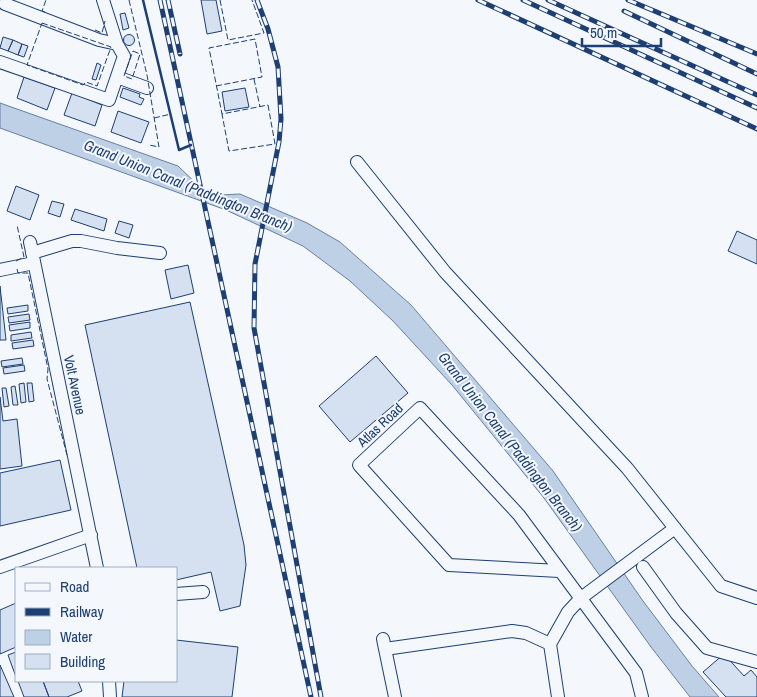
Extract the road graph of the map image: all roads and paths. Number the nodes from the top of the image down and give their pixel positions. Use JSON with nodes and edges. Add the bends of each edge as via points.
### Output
{"nodes":[{"id":1,"x":103,"y":0,"type":"edge"},
{"id":2,"x":5,"y":4,"type":"dead end"},
{"id":3,"x":117,"y":44,"type":"junction"},
{"id":4,"x":0,"y":62,"type":"edge"},
{"id":5,"x":117,"y":77,"type":"junction"},
{"id":6,"x":146,"y":88,"type":"dead end"},
{"id":7,"x":357,"y":162,"type":"dead end"},
{"id":8,"x":32,"y":252,"type":"junction"},
{"id":9,"x":160,"y":253,"type":"dead end"},
{"id":10,"x":0,"y":270,"type":"edge"},
{"id":11,"x":675,"y":528,"type":"junction"},
{"id":12,"x":91,"y":535,"type":"junction"},
{"id":13,"x":641,"y":561,"type":"junction"},
{"id":14,"x":0,"y":567,"type":"edge"},
{"id":15,"x":97,"y":567,"type":"edge"},
{"id":16,"x":559,"y":571,"type":"junction"},
{"id":17,"x":203,"y":592,"type":"dead end"},
{"id":18,"x":178,"y":594,"type":"edge"},
{"id":19,"x":583,"y":596,"type":"junction"},
{"id":20,"x":757,"y":598,"type":"edge"},
{"id":21,"x":550,"y":644,"type":"junction"},
{"id":22,"x":757,"y":662,"type":"edge"},
{"id":23,"x":110,"y":682,"type":"edge"},
{"id":24,"x":110,"y":697,"type":"edge"},
{"id":25,"x":395,"y":697,"type":"edge"},
{"id":26,"x":558,"y":697,"type":"edge"},
{"id":27,"x":642,"y":697,"type":"edge"}],
"edges":[{"from":1,"to":3,"type":"street"},
{"from":2,"to":3,"type":"street"},
{"from":3,"to":5,"type":"street","via":[[124,56]]},
{"from":4,"to":5,"type":"street","via":[[109,100]]},
{"from":5,"to":6,"type":"street"},
{"from":7,"to":11,"type":"street","via":[[446,272],[627,468]]},
{"from":8,"to":9,"type":"street","via":[[81,240]]},
{"from":8,"to":10,"type":"street"},
{"from":8,"to":12,"type":"street","name":"Volt Avenue"},
{"from":11,"to":13,"type":"street"},
{"from":11,"to":20,"type":"street","via":[[721,586]]},
{"from":12,"to":14,"type":"street"},
{"from":12,"to":15,"type":"street","name":"Volt Avenue"},
{"from":13,"to":19,"type":"street"},
{"from":13,"to":22,"type":"street","via":[[676,613],[707,648]]},
{"from":16,"to":16,"type":"street","name":"Atlas Road","via":[[449,565],[360,465],[420,408],[519,515]]},
{"from":16,"to":19,"type":"street","name":"Atlas Road"},
{"from":17,"to":18,"type":"street"},
{"from":19,"to":21,"type":"street","via":[[568,612]]},
{"from":19,"to":27,"type":"street","name":"Atlas Road","via":[[636,673]]},
{"from":21,"to":25,"type":"street","via":[[526,633],[512,631],[384,644]]},
{"from":21,"to":26,"type":"street"},
{"from":23,"to":24,"type":"street"}]}
